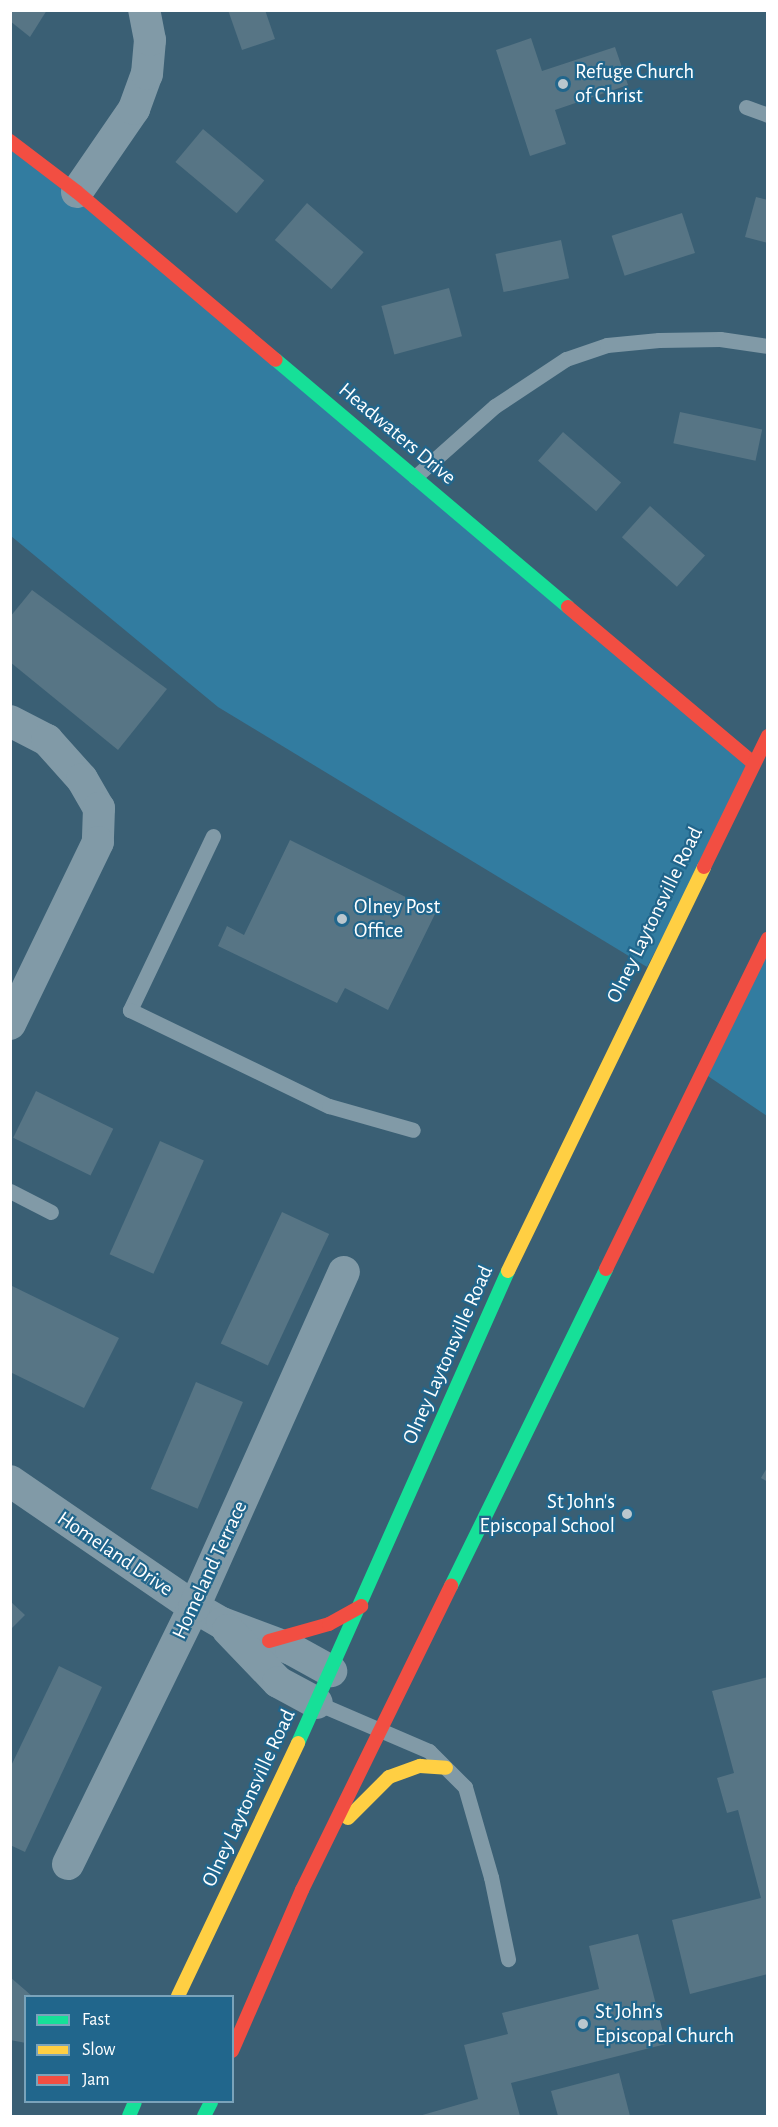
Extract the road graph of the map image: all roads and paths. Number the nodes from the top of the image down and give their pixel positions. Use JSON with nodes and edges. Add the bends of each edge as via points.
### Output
{"nodes":[{"id":1,"x":144,"y":10,"type":"edge"},
{"id":2,"x":746,"y":107,"type":"dead end"},
{"id":3,"x":768,"y":115,"type":"edge"},
{"id":4,"x":10,"y":141,"type":"edge"},
{"id":5,"x":77,"y":192,"type":"junction"},
{"id":6,"x":768,"y":346,"type":"edge"},
{"id":7,"x":415,"y":477,"type":"junction"},
{"id":8,"x":10,"y":721,"type":"edge"},
{"id":9,"x":768,"y":736,"type":"edge"},
{"id":10,"x":760,"y":769,"type":"edge"},
{"id":11,"x":213,"y":836,"type":"dead end"},
{"id":12,"x":768,"y":939,"type":"edge"},
{"id":13,"x":10,"y":1024,"type":"edge"},
{"id":14,"x":413,"y":1130,"type":"dead end"},
{"id":15,"x":10,"y":1191,"type":"edge"},
{"id":16,"x":51,"y":1212,"type":"dead end"},
{"id":17,"x":344,"y":1272,"type":"dead end"},
{"id":18,"x":10,"y":1482,"type":"edge"},
{"id":19,"x":361,"y":1606,"type":"junction"},
{"id":20,"x":194,"y":1607,"type":"junction"},
{"id":21,"x":222,"y":1623,"type":"junction"},
{"id":22,"x":269,"y":1641,"type":"junction"},
{"id":23,"x":331,"y":1671,"type":"junction"},
{"id":24,"x":317,"y":1703,"type":"junction"},
{"id":25,"x":382,"y":1730,"type":"junction"},
{"id":26,"x":446,"y":1768,"type":"junction"},
{"id":27,"x":329,"y":1836,"type":"junction"},
{"id":28,"x":68,"y":1864,"type":"dead end"},
{"id":29,"x":508,"y":1959,"type":"dead end"},
{"id":30,"x":178,"y":1995,"type":"edge"},
{"id":31,"x":234,"y":2047,"type":"edge"}],
"edges":[{"from":1,"to":5,"type":"street","via":[[150,40],[147,74],[137,101]]},
{"from":2,"to":3,"type":"lane"},
{"from":4,"to":5,"type":"main road","name":"Headwaters Drive"},
{"from":5,"to":7,"type":"main road","name":"Headwaters Drive"},
{"from":6,"to":7,"type":"lane","via":[[720,339],[659,340],[607,345],[566,358],[495,406]]},
{"from":7,"to":10,"type":"main road","name":"Headwaters Drive"},
{"from":8,"to":13,"type":"street","via":[[47,740],[82,779],[99,808],[98,842]]},
{"from":9,"to":10,"type":"main road","name":"Olney Laytonsville Road"},
{"from":10,"to":19,"type":"main road","name":"Olney Laytonsville Road","via":[[540,1201]]},
{"from":11,"to":14,"type":"lane","via":[[130,1010],[329,1106]]},
{"from":12,"to":25,"type":"main road"},
{"from":15,"to":16,"type":"lane"},
{"from":17,"to":20,"type":"street","name":"Homeland Terrace"},
{"from":18,"to":20,"type":"street","name":"Homeland Drive"},
{"from":19,"to":22,"type":"main road","via":[[328,1624]]},
{"from":19,"to":23,"type":"main road","name":"Olney Laytonsville Road"},
{"from":20,"to":21,"type":"street","name":"Homeland Drive"},
{"from":20,"to":28,"type":"street","name":"Homeland Terrace"},
{"from":21,"to":22,"type":"street","name":"Homeland Drive"},
{"from":21,"to":24,"type":"street","name":"Homeland Drive","via":[[278,1682]]},
{"from":22,"to":23,"type":"street","name":"Homeland Drive"},
{"from":23,"to":24,"type":"main road","name":"Olney Laytonsville Road"},
{"from":24,"to":25,"type":"lane"},
{"from":24,"to":30,"type":"main road","name":"Olney Laytonsville Road"},
{"from":25,"to":26,"type":"lane","via":[[429,1751]]},
{"from":25,"to":27,"type":"main road"},
{"from":26,"to":27,"type":"main road","via":[[420,1766],[389,1777]]},
{"from":26,"to":29,"type":"lane","via":[[465,1787],[468,1796]]},
{"from":27,"to":31,"type":"main road"}]}
